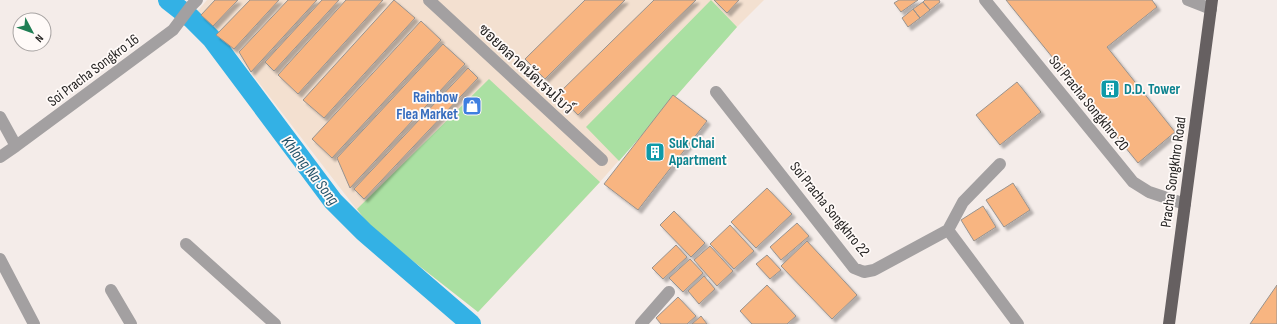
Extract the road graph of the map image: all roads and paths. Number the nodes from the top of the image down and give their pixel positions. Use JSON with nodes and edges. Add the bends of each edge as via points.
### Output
{"nodes":[{"id":1,"x":429,"y":0,"type":"edge"},
{"id":2,"x":985,"y":0,"type":"edge"},
{"id":3,"x":1188,"y":0,"type":"edge"},
{"id":4,"x":194,"y":3,"type":"edge"},
{"id":5,"x":1211,"y":5,"type":"edge"},
{"id":6,"x":716,"y":92,"type":"dead end"},
{"id":7,"x":0,"y":117,"type":"edge"},
{"id":8,"x":16,"y":146,"type":"junction"},
{"id":9,"x":0,"y":157,"type":"edge"},
{"id":10,"x":602,"y":160,"type":"dead end"},
{"id":11,"x":1000,"y":164,"type":"dead end"},
{"id":12,"x":1185,"y":204,"type":"junction"},
{"id":13,"x":948,"y":230,"type":"junction"},
{"id":14,"x":186,"y":244,"type":"dead end"},
{"id":15,"x":0,"y":259,"type":"edge"},
{"id":16,"x":111,"y":290,"type":"dead end"},
{"id":17,"x":669,"y":292,"type":"dead end"},
{"id":18,"x":34,"y":324,"type":"edge"},
{"id":19,"x":132,"y":324,"type":"edge"},
{"id":20,"x":275,"y":324,"type":"edge"},
{"id":21,"x":641,"y":324,"type":"edge"},
{"id":22,"x":1018,"y":324,"type":"edge"},
{"id":23,"x":1169,"y":324,"type":"edge"}],
"edges":[{"from":1,"to":10,"type":"street","name":"ซอยตลาดนัดเรนโบว์"},
{"from":2,"to":12,"type":"street","name":"Soi Pracha Songkhro 20","via":[[1132,182],[1149,192]]},
{"from":3,"to":5,"type":"street"},
{"from":4,"to":8,"type":"street","name":"Soi Pracha Songkro 16","via":[[172,30]]},
{"from":5,"to":12,"type":"main road","name":"Pracha Songkhro Road"},
{"from":6,"to":13,"type":"street","name":"Soi Pracha Songkhro 22","via":[[854,268],[864,272],[874,270]]},
{"from":7,"to":8,"type":"street"},
{"from":8,"to":9,"type":"street","name":"Soi Pracha Songkro 16"},
{"from":11,"to":13,"type":"street","via":[[963,202]]},
{"from":12,"to":23,"type":"main road","name":"Pracha Songkhro Road"},
{"from":13,"to":22,"type":"street"},
{"from":14,"to":20,"type":"street"},
{"from":15,"to":18,"type":"street"},
{"from":16,"to":19,"type":"street"},
{"from":17,"to":21,"type":"street"}]}
